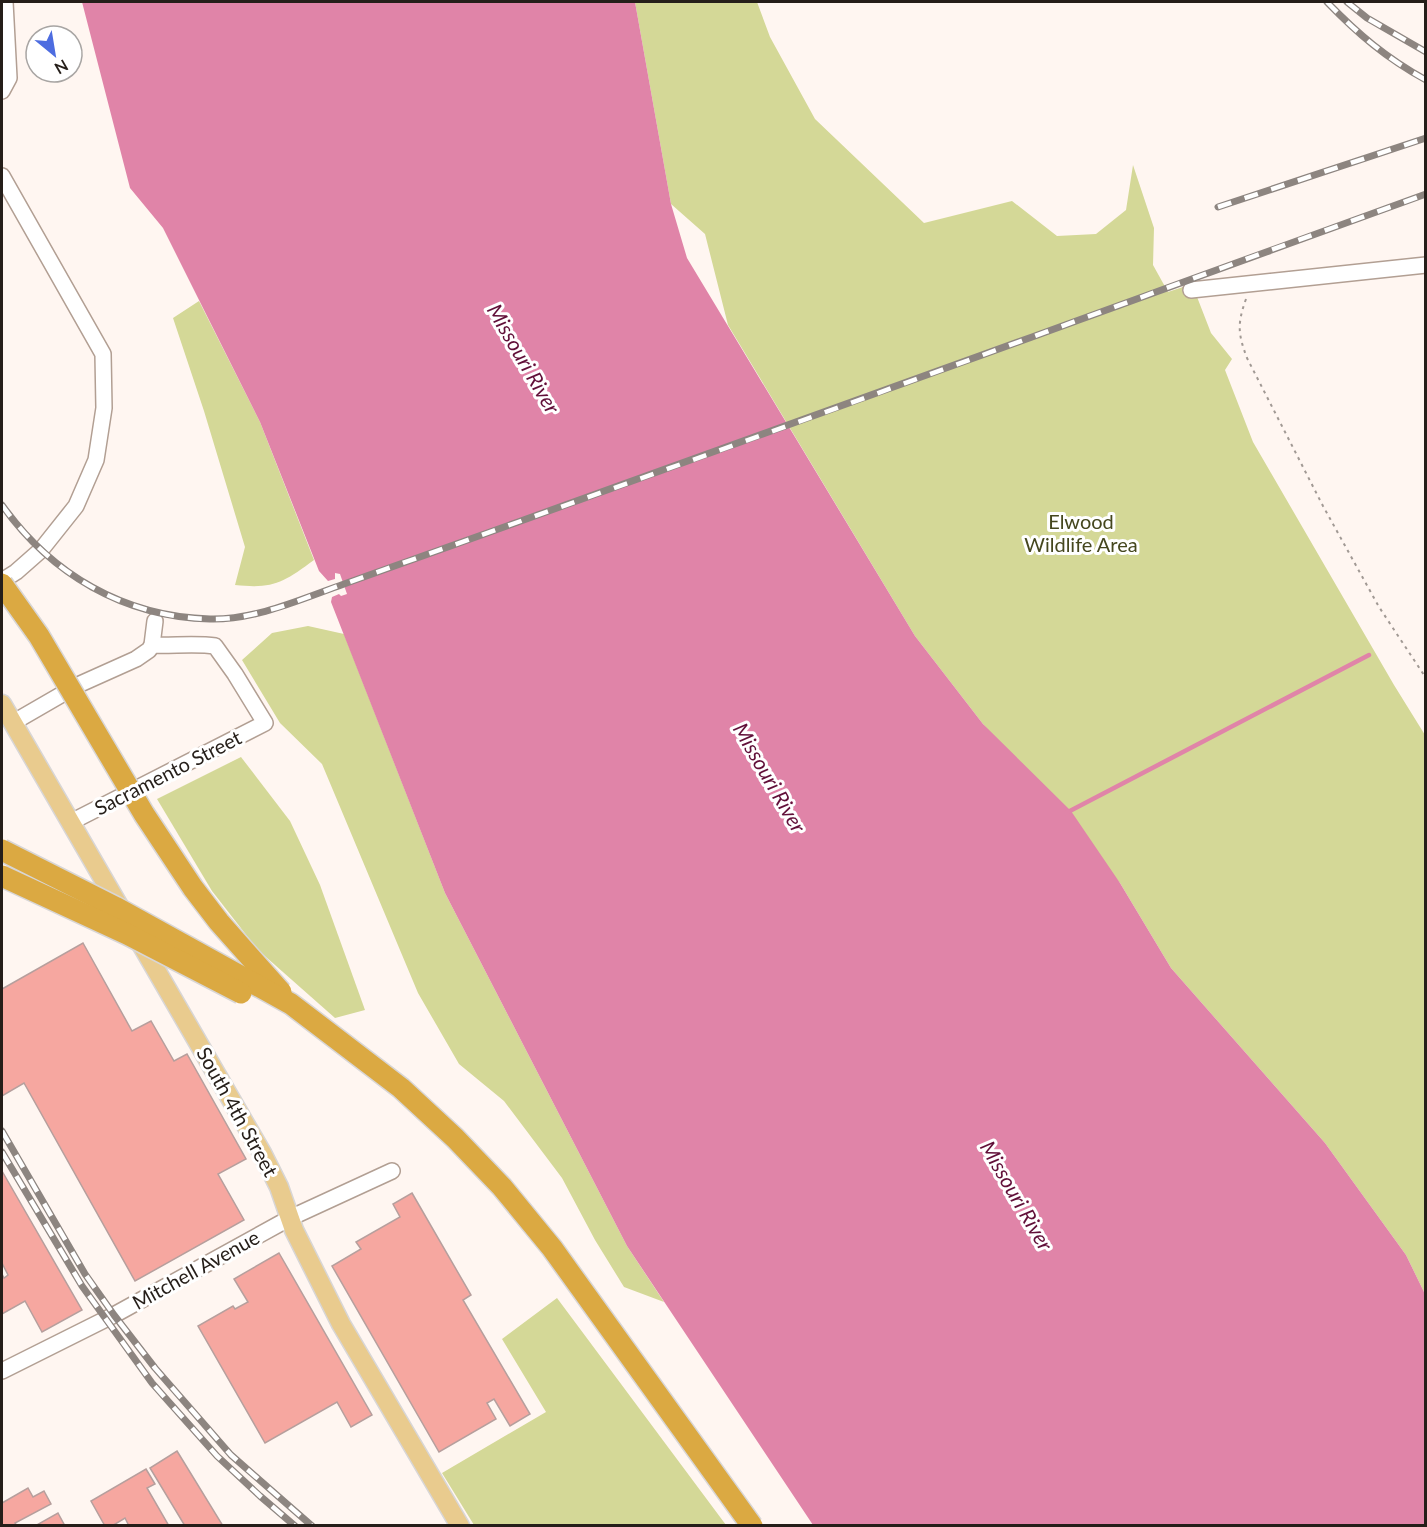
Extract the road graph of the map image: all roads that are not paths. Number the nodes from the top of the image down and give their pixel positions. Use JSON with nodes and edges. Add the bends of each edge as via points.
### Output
{"nodes":[{"id":1,"x":5,"y":2,"type":"edge"},
{"id":2,"x":2,"y":91,"type":"edge"},
{"id":3,"x":2,"y":176,"type":"edge"},
{"id":4,"x":1425,"y":265,"type":"edge"},
{"id":5,"x":1191,"y":290,"type":"dead end"},
{"id":6,"x":2,"y":582,"type":"edge"},
{"id":7,"x":155,"y":621,"type":"dead end"},
{"id":8,"x":152,"y":645,"type":"junction"},
{"id":9,"x":2,"y":704,"type":"edge"},
{"id":10,"x":14,"y":722,"type":"junction"},
{"id":11,"x":71,"y":822,"type":"junction"},
{"id":12,"x":2,"y":850,"type":"edge"},
{"id":13,"x":2,"y":876,"type":"edge"},
{"id":14,"x":62,"y":903,"type":"junction"},
{"id":15,"x":291,"y":1004,"type":"junction"},
{"id":16,"x":392,"y":1171,"type":"dead end"},
{"id":17,"x":290,"y":1218,"type":"junction"},
{"id":18,"x":2,"y":1371,"type":"edge"},
{"id":19,"x":460,"y":1526,"type":"edge"},
{"id":20,"x":752,"y":1526,"type":"edge"}],
"edges":[{"from":1,"to":2,"type":"street","via":[[9,78]]},
{"from":3,"to":6,"type":"street","via":[[103,354],[104,408],[96,460],[76,506],[40,550]]},
{"from":4,"to":5,"type":"street"},
{"from":6,"to":15,"type":"highway","bridge":true,"via":[[193,888]]},
{"from":7,"to":8,"type":"street"},
{"from":8,"to":10,"type":"street","via":[[136,658],[78,685]]},
{"from":8,"to":11,"type":"street","name":"Sacramento Street","via":[[215,646],[265,723]]},
{"from":9,"to":10,"type":"main road","name":"South 4th Street"},
{"from":10,"to":11,"type":"main road","name":"South 4th Street"},
{"from":11,"to":17,"type":"main road","name":"South 4th Street","via":[[261,1153]]},
{"from":12,"to":14,"type":"highway","bridge":true},
{"from":12,"to":15,"type":"highway","bridge":true},
{"from":13,"to":14,"type":"highway","bridge":true},
{"from":14,"to":20,"type":"highway","bridge":true,"via":[[282,1014],[400,1087],[440,1123],[501,1186],[551,1248]]},
{"from":15,"to":20,"type":"highway","bridge":true,"via":[[401,1088],[502,1187],[552,1248]]},
{"from":16,"to":17,"type":"street","name":"Mitchell Avenue"},
{"from":17,"to":18,"type":"street","name":"Mitchell Avenue","via":[[114,1315]]},
{"from":17,"to":19,"type":"main road","name":"South 4th Street","via":[[341,1324]]}]}
